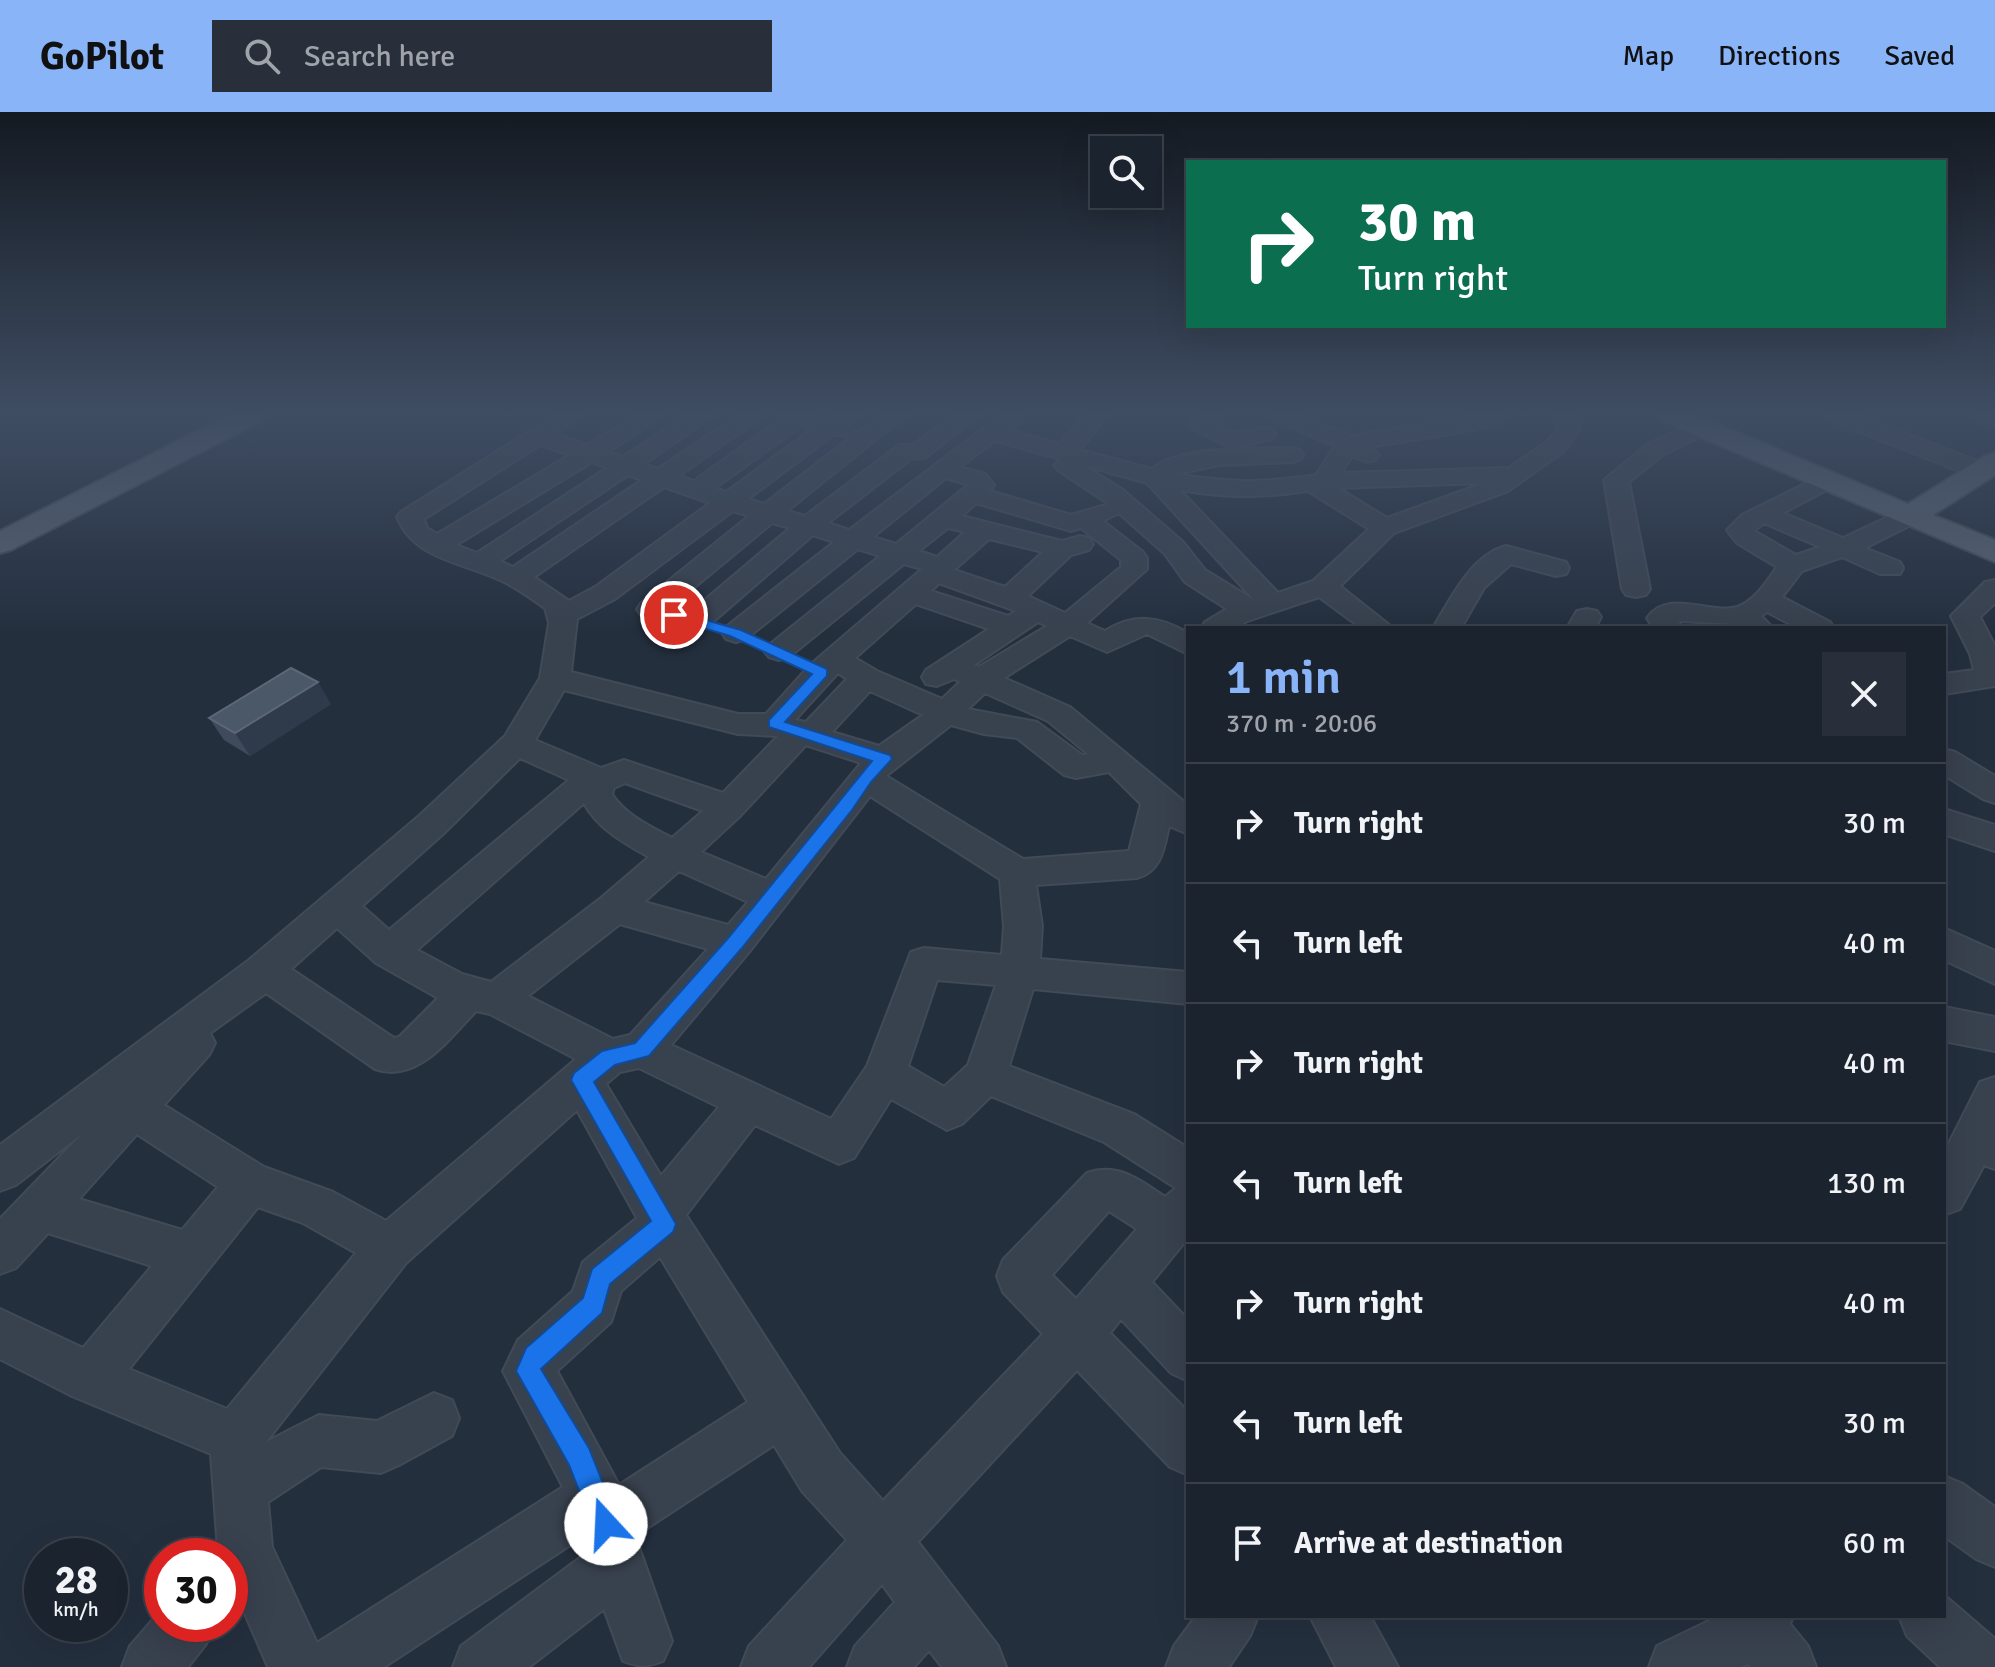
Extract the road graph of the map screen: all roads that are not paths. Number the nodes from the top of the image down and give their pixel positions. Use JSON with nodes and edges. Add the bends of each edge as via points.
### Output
{"nodes":[{"id":1,"x":63,"y":488,"type":"edge"},
{"id":2,"x":96,"y":488,"type":"edge"},
{"id":3,"x":455,"y":488,"type":"edge"},
{"id":4,"x":534,"y":488,"type":"edge"},
{"id":5,"x":591,"y":488,"type":"edge"},
{"id":6,"x":649,"y":488,"type":"edge"},
{"id":7,"x":690,"y":488,"type":"edge"},
{"id":8,"x":700,"y":488,"type":"edge"},
{"id":9,"x":746,"y":488,"type":"edge"},
{"id":10,"x":805,"y":488,"type":"edge"},
{"id":11,"x":862,"y":488,"type":"edge"},
{"id":12,"x":918,"y":488,"type":"edge"},
{"id":13,"x":980,"y":488,"type":"edge"},
{"id":14,"x":1099,"y":488,"type":"edge"},
{"id":15,"x":1164,"y":488,"type":"edge"},
{"id":16,"x":1216,"y":488,"type":"edge"},
{"id":17,"x":1264,"y":488,"type":"edge"},
{"id":18,"x":1332,"y":488,"type":"edge"},
{"id":19,"x":1493,"y":488,"type":"edge"},
{"id":20,"x":1617,"y":488,"type":"edge"},
{"id":21,"x":1813,"y":488,"type":"edge"},
{"id":22,"x":1844,"y":488,"type":"edge"},
{"id":23,"x":1858,"y":488,"type":"edge"},
{"id":24,"x":1972,"y":488,"type":"edge"},
{"id":25,"x":697,"y":490,"type":"junction"},
{"id":26,"x":973,"y":494,"type":"junction"},
{"id":27,"x":728,"y":501,"type":"junction"},
{"id":28,"x":1125,"y":504,"type":"junction"},
{"id":29,"x":773,"y":513,"type":"junction"},
{"id":30,"x":1764,"y":514,"type":"junction"},
{"id":31,"x":0,"y":516,"type":"edge"},
{"id":32,"x":1190,"y":517,"type":"junction"},
{"id":33,"x":1930,"y":518,"type":"junction"},
{"id":34,"x":943,"y":519,"type":"junction"},
{"id":35,"x":1086,"y":520,"type":"junction"},
{"id":36,"x":810,"y":525,"type":"junction"},
{"id":37,"x":1149,"y":525,"type":"junction"},
{"id":38,"x":986,"y":528,"type":"junction"},
{"id":39,"x":1385,"y":528,"type":"junction"},
{"id":40,"x":1110,"y":536,"type":"junction"},
{"id":41,"x":1022,"y":538,"type":"junction"},
{"id":42,"x":1995,"y":538,"type":"edge"},
{"id":43,"x":852,"y":539,"type":"junction"},
{"id":44,"x":0,"y":543,"type":"edge"},
{"id":45,"x":436,"y":546,"type":"junction"},
{"id":46,"x":1062,"y":549,"type":"junction"},
{"id":47,"x":1841,"y":549,"type":"junction"},
{"id":48,"x":1995,"y":552,"type":"edge"},
{"id":49,"x":897,"y":553,"type":"junction"},
{"id":50,"x":479,"y":563,"type":"junction"},
{"id":51,"x":1793,"y":565,"type":"junction"},
{"id":52,"x":1556,"y":568,"type":"dead end"},
{"id":53,"x":1890,"y":568,"type":"dead end"},
{"id":54,"x":939,"y":570,"type":"junction"},
{"id":55,"x":516,"y":577,"type":"junction"},
{"id":56,"x":969,"y":583,"type":"junction"},
{"id":57,"x":1323,"y":587,"type":"junction"},
{"id":58,"x":1995,"y":588,"type":"edge"},
{"id":59,"x":1636,"y":589,"type":"dead end"},
{"id":60,"x":605,"y":593,"type":"junction"},
{"id":61,"x":913,"y":594,"type":"junction"},
{"id":62,"x":1766,"y":600,"type":"junction"},
{"id":63,"x":651,"y":609,"type":"junction"},
{"id":64,"x":1019,"y":612,"type":"junction"},
{"id":65,"x":563,"y":615,"type":"junction"},
{"id":66,"x":1246,"y":617,"type":"edge"},
{"id":67,"x":697,"y":621,"type":"junction"},
{"id":68,"x":1751,"y":622,"type":"edge"},
{"id":69,"x":1684,"y":623,"type":"edge"},
{"id":70,"x":1068,"y":625,"type":"junction"},
{"id":71,"x":1376,"y":626,"type":"edge"},
{"id":72,"x":1448,"y":626,"type":"edge"},
{"id":73,"x":1816,"y":626,"type":"edge"},
{"id":74,"x":736,"y":633,"type":"junction"},
{"id":75,"x":1186,"y":644,"type":"edge"},
{"id":76,"x":779,"y":651,"type":"junction"},
{"id":77,"x":829,"y":666,"type":"junction"},
{"id":78,"x":950,"y":666,"type":"junction"},
{"id":79,"x":1990,"y":669,"type":"edge"},
{"id":80,"x":555,"y":678,"type":"junction"},
{"id":81,"x":866,"y":678,"type":"junction"},
{"id":82,"x":980,"y":680,"type":"junction"},
{"id":83,"x":1946,"y":684,"type":"edge"},
{"id":84,"x":911,"y":698,"type":"junction"},
{"id":85,"x":946,"y":713,"type":"junction"},
{"id":86,"x":1059,"y":714,"type":"junction"},
{"id":87,"x":1026,"y":729,"type":"junction"},
{"id":88,"x":795,"y":730,"type":"junction"},
{"id":89,"x":516,"y":744,"type":"junction"},
{"id":90,"x":1116,"y":760,"type":"junction"},
{"id":91,"x":1946,"y":761,"type":"edge"},
{"id":92,"x":874,"y":768,"type":"junction"},
{"id":93,"x":596,"y":780,"type":"junction"},
{"id":94,"x":1988,"y":788,"type":"edge"},
{"id":95,"x":1158,"y":801,"type":"junction"},
{"id":96,"x":729,"y":807,"type":"junction"},
{"id":97,"x":1946,"y":820,"type":"edge"},
{"id":98,"x":1186,"y":821,"type":"edge"},
{"id":99,"x":1946,"y":822,"type":"edge"},
{"id":100,"x":1995,"y":838,"type":"edge"},
{"id":101,"x":673,"y":856,"type":"junction"},
{"id":102,"x":1017,"y":873,"type":"junction"},
{"id":103,"x":773,"y":897,"type":"junction"},
{"id":104,"x":337,"y":905,"type":"junction"},
{"id":105,"x":614,"y":908,"type":"junction"},
{"id":106,"x":736,"y":942,"type":"junction"},
{"id":107,"x":1946,"y":944,"type":"edge"},
{"id":108,"x":389,"y":952,"type":"junction"},
{"id":109,"x":1995,"y":969,"type":"edge"},
{"id":110,"x":1020,"y":970,"type":"junction"},
{"id":111,"x":263,"y":971,"type":"junction"},
{"id":112,"x":1186,"y":988,"type":"edge"},
{"id":113,"x":483,"y":996,"type":"junction"},
{"id":114,"x":1946,"y":1024,"type":"edge"},
{"id":115,"x":1995,"y":1034,"type":"edge"},
{"id":116,"x":611,"y":1062,"type":"junction"},
{"id":117,"x":885,"y":1074,"type":"junction"},
{"id":118,"x":985,"y":1075,"type":"junction"},
{"id":119,"x":1995,"y":1095,"type":"edge"},
{"id":120,"x":747,"y":1103,"type":"junction"},
{"id":121,"x":134,"y":1109,"type":"junction"},
{"id":122,"x":1986,"y":1143,"type":"edge"},
{"id":123,"x":0,"y":1171,"type":"edge"},
{"id":124,"x":1186,"y":1171,"type":"edge"},
{"id":125,"x":250,"y":1183,"type":"junction"},
{"id":126,"x":1946,"y":1192,"type":"edge"},
{"id":127,"x":41,"y":1209,"type":"junction"},
{"id":128,"x":1179,"y":1215,"type":"edge"},
{"id":129,"x":662,"y":1219,"type":"junction"},
{"id":130,"x":390,"y":1247,"type":"junction"},
{"id":131,"x":0,"y":1252,"type":"edge"},
{"id":132,"x":192,"y":1256,"type":"junction"},
{"id":133,"x":1122,"y":1285,"type":"junction"},
{"id":134,"x":0,"y":1333,"type":"edge"},
{"id":135,"x":1076,"y":1336,"type":"junction"},
{"id":136,"x":1186,"y":1354,"type":"edge"},
{"id":137,"x":90,"y":1378,"type":"junction"},
{"id":138,"x":782,"y":1410,"type":"junction"},
{"id":139,"x":434,"y":1418,"type":"dead end"},
{"id":140,"x":1186,"y":1447,"type":"edge"},
{"id":141,"x":238,"y":1464,"type":"junction"},
{"id":142,"x":1946,"y":1504,"type":"edge"},
{"id":143,"x":606,"y":1528,"type":"junction"},
{"id":144,"x":238,"y":1538,"type":"edge"},
{"id":145,"x":883,"y":1540,"type":"junction"},
{"id":146,"x":1995,"y":1540,"type":"edge"},
{"id":147,"x":248,"y":1578,"type":"edge"},
{"id":148,"x":932,"y":1603,"type":"junction"},
{"id":149,"x":1229,"y":1618,"type":"edge"},
{"id":150,"x":1339,"y":1618,"type":"edge"},
{"id":151,"x":1929,"y":1618,"type":"edge"},
{"id":152,"x":1764,"y":1632,"type":"edge"},
{"id":153,"x":643,"y":1641,"type":"dead end"},
{"id":154,"x":171,"y":1642,"type":"edge"},
{"id":155,"x":151,"y":1667,"type":"edge"},
{"id":156,"x":298,"y":1667,"type":"edge"},
{"id":157,"x":332,"y":1667,"type":"edge"},
{"id":158,"x":482,"y":1667,"type":"edge"},
{"id":159,"x":770,"y":1667,"type":"edge"},
{"id":160,"x":876,"y":1667,"type":"edge"},
{"id":161,"x":977,"y":1667,"type":"edge"},
{"id":162,"x":1195,"y":1667,"type":"edge"},
{"id":163,"x":1369,"y":1667,"type":"edge"},
{"id":164,"x":1678,"y":1667,"type":"edge"},
{"id":165,"x":1983,"y":1667,"type":"edge"}],
"edges":[{"from":1,"to":31,"type":"main road"},
{"from":2,"to":44,"type":"main road"},
{"from":3,"to":45,"type":"street","via":[[412,514],[416,532]]},
{"from":4,"to":45,"type":"street"},
{"from":5,"to":50,"type":"street"},
{"from":6,"to":55,"type":"street"},
{"from":7,"to":25,"type":"street"},
{"from":8,"to":25,"type":"street"},
{"from":9,"to":27,"type":"street"},
{"from":10,"to":29,"type":"street"},
{"from":11,"to":36,"type":"street"},
{"from":12,"to":43,"type":"street"},
{"from":13,"to":26,"type":"street"},
{"from":14,"to":28,"type":"street"},
{"from":15,"to":32,"type":"street"},
{"from":16,"to":17,"type":"street"},
{"from":18,"to":39,"type":"street"},
{"from":19,"to":39,"type":"street"},
{"from":20,"to":59,"type":"street"},
{"from":21,"to":30,"type":"street"},
{"from":22,"to":33,"type":"main road"},
{"from":23,"to":33,"type":"main road"},
{"from":24,"to":33,"type":"main road"},
{"from":25,"to":27,"type":"street"},
{"from":26,"to":34,"type":"street"},
{"from":26,"to":35,"type":"street","via":[[1066,522]]},
{"from":27,"to":29,"type":"street"},
{"from":27,"to":60,"type":"street"},
{"from":28,"to":35,"type":"street"},
{"from":28,"to":37,"type":"street"},
{"from":29,"to":36,"type":"street"},
{"from":29,"to":63,"type":"street"},
{"from":30,"to":47,"type":"street"},
{"from":30,"to":51,"type":"street","via":[[1740,531]]},
{"from":32,"to":37,"type":"street"},
{"from":32,"to":66,"type":"street"},
{"from":33,"to":42,"type":"main road"},
{"from":33,"to":47,"type":"street"},
{"from":33,"to":48,"type":"main road"},
{"from":34,"to":38,"type":"street"},
{"from":34,"to":49,"type":"street"},
{"from":35,"to":40,"type":"street"},
{"from":36,"to":43,"type":"street"},
{"from":36,"to":67,"type":"street"},
{"from":37,"to":40,"type":"street"},
{"from":37,"to":66,"type":"street","via":[[1195,576]]},
{"from":38,"to":41,"type":"street"},
{"from":38,"to":54,"type":"street"},
{"from":39,"to":57,"type":"street"},
{"from":40,"to":46,"type":"street"},
{"from":40,"to":70,"type":"street","via":[[1134,558],[1135,566]]},
{"from":41,"to":46,"type":"street"},
{"from":41,"to":56,"type":"street"},
{"from":43,"to":49,"type":"street"},
{"from":43,"to":74,"type":"street"},
{"from":45,"to":50,"type":"street"},
{"from":46,"to":64,"type":"street"},
{"from":47,"to":51,"type":"street"},
{"from":47,"to":53,"type":"street"},
{"from":49,"to":54,"type":"street"},
{"from":49,"to":76,"type":"street"},
{"from":50,"to":55,"type":"street"},
{"from":51,"to":62,"type":"street"},
{"from":52,"to":72,"type":"street","via":[[1506,554],[1473,584]]},
{"from":54,"to":56,"type":"street"},
{"from":54,"to":61,"type":"street"},
{"from":55,"to":65,"type":"street","via":[[548,595]]},
{"from":56,"to":64,"type":"street"},
{"from":57,"to":66,"type":"street"},
{"from":57,"to":71,"type":"street"},
{"from":58,"to":79,"type":"street","via":[[1965,616]]},
{"from":60,"to":63,"type":"street"},
{"from":60,"to":65,"type":"street"},
{"from":61,"to":64,"type":"street"},
{"from":61,"to":77,"type":"street"},
{"from":62,"to":68,"type":"street"},
{"from":62,"to":73,"type":"street"},
{"from":63,"to":67,"type":"street"},
{"from":64,"to":70,"type":"street"},
{"from":64,"to":78,"type":"street"},
{"from":65,"to":80,"type":"street"},
{"from":67,"to":74,"type":"street"},
{"from":68,"to":69,"type":"street"},
{"from":70,"to":75,"type":"street","via":[[1107,643],[1129,627],[1150,624]]},
{"from":70,"to":82,"type":"street"},
{"from":74,"to":76,"type":"street"},
{"from":76,"to":77,"type":"street"},
{"from":77,"to":81,"type":"street"},
{"from":77,"to":88,"type":"street"},
{"from":78,"to":82,"type":"street"},
{"from":78,"to":84,"type":"street"},
{"from":79,"to":83,"type":"street","via":[[1982,681]]},
{"from":80,"to":88,"type":"street","via":[[738,724]]},
{"from":80,"to":89,"type":"street"},
{"from":81,"to":84,"type":"street"},
{"from":81,"to":88,"type":"street"},
{"from":82,"to":85,"type":"street"},
{"from":82,"to":86,"type":"street"},
{"from":84,"to":85,"type":"street"},
{"from":85,"to":87,"type":"street"},
{"from":85,"to":92,"type":"street"},
{"from":86,"to":87,"type":"street"},
{"from":86,"to":90,"type":"street"},
{"from":87,"to":90,"type":"street","via":[[1076,767]]},
{"from":88,"to":92,"type":"street"},
{"from":88,"to":96,"type":"street"},
{"from":89,"to":93,"type":"street"},
{"from":89,"to":104,"type":"street"},
{"from":90,"to":95,"type":"street"},
{"from":91,"to":94,"type":"street"},
{"from":92,"to":102,"type":"street"},
{"from":92,"to":103,"type":"street"},
{"from":93,"to":96,"type":"street","via":[[628,772]]},
{"from":93,"to":101,"type":"street","via":[[602,810]]},
{"from":93,"to":108,"type":"street"},
{"from":94,"to":97,"type":"street"},
{"from":95,"to":98,"type":"street"},
{"from":95,"to":102,"type":"street","via":[[1145,855],[1137,865]]},
{"from":96,"to":101,"type":"street"},
{"from":99,"to":100,"type":"street"},
{"from":101,"to":103,"type":"street"},
{"from":101,"to":105,"type":"street"},
{"from":102,"to":110,"type":"street","via":[[1023,926]]},
{"from":103,"to":106,"type":"street"},
{"from":104,"to":108,"type":"street"},
{"from":104,"to":111,"type":"street"},
{"from":105,"to":106,"type":"street"},
{"from":105,"to":113,"type":"street"},
{"from":106,"to":116,"type":"street"},
{"from":107,"to":109,"type":"street"},
{"from":108,"to":113,"type":"street","via":[[421,973]]},
{"from":110,"to":112,"type":"street"},
{"from":110,"to":117,"type":"street","via":[[924,963]]},
{"from":110,"to":118,"type":"street"},
{"from":111,"to":113,"type":"street","via":[[389,1057],[412,1050]]},
{"from":111,"to":121,"type":"street"},
{"from":111,"to":123,"type":"street"},
{"from":113,"to":116,"type":"street"},
{"from":114,"to":115,"type":"street"},
{"from":116,"to":120,"type":"street"},
{"from":116,"to":129,"type":"street"},
{"from":116,"to":130,"type":"street"},
{"from":117,"to":118,"type":"street","via":[[947,1111]]},
{"from":117,"to":120,"type":"street","via":[[839,1144]]},
{"from":118,"to":124,"type":"street","via":[[1119,1128]]},
{"from":119,"to":122,"type":"street"},
{"from":120,"to":129,"type":"street"},
{"from":121,"to":125,"type":"street"},
{"from":121,"to":127,"type":"street"},
{"from":122,"to":126,"type":"street"},
{"from":125,"to":130,"type":"street","via":[[317,1207]]},
{"from":125,"to":132,"type":"street"},
{"from":127,"to":131,"type":"street"},
{"from":127,"to":132,"type":"street"},
{"from":128,"to":133,"type":"street"},
{"from":128,"to":135,"type":"street","via":[[1103,1188],[1020,1276]]},
{"from":129,"to":138,"type":"street"},
{"from":129,"to":143,"type":"street","via":[[600,1278],[594,1305],[535,1357],[528,1371],[579,1457]]},
{"from":130,"to":141,"type":"street"},
{"from":132,"to":137,"type":"street"},
{"from":133,"to":135,"type":"street"},
{"from":133,"to":136,"type":"street"},
{"from":134,"to":137,"type":"street"},
{"from":135,"to":140,"type":"street"},
{"from":135,"to":145,"type":"street"},
{"from":137,"to":141,"type":"street"},
{"from":138,"to":143,"type":"street"},
{"from":138,"to":145,"type":"street","via":[[821,1472]]},
{"from":139,"to":141,"type":"street","via":[[381,1447],[319,1441]]},
{"from":141,"to":144,"type":"street"},
{"from":142,"to":146,"type":"street"},
{"from":143,"to":153,"type":"street"},
{"from":143,"to":157,"type":"street"},
{"from":143,"to":158,"type":"street"},
{"from":145,"to":148,"type":"street"},
{"from":145,"to":159,"type":"street"},
{"from":147,"to":156,"type":"street"},
{"from":148,"to":160,"type":"street"},
{"from":148,"to":161,"type":"street"},
{"from":149,"to":162,"type":"street"},
{"from":150,"to":163,"type":"street"},
{"from":151,"to":165,"type":"street"},
{"from":152,"to":164,"type":"street"},
{"from":154,"to":155,"type":"street"}]}
